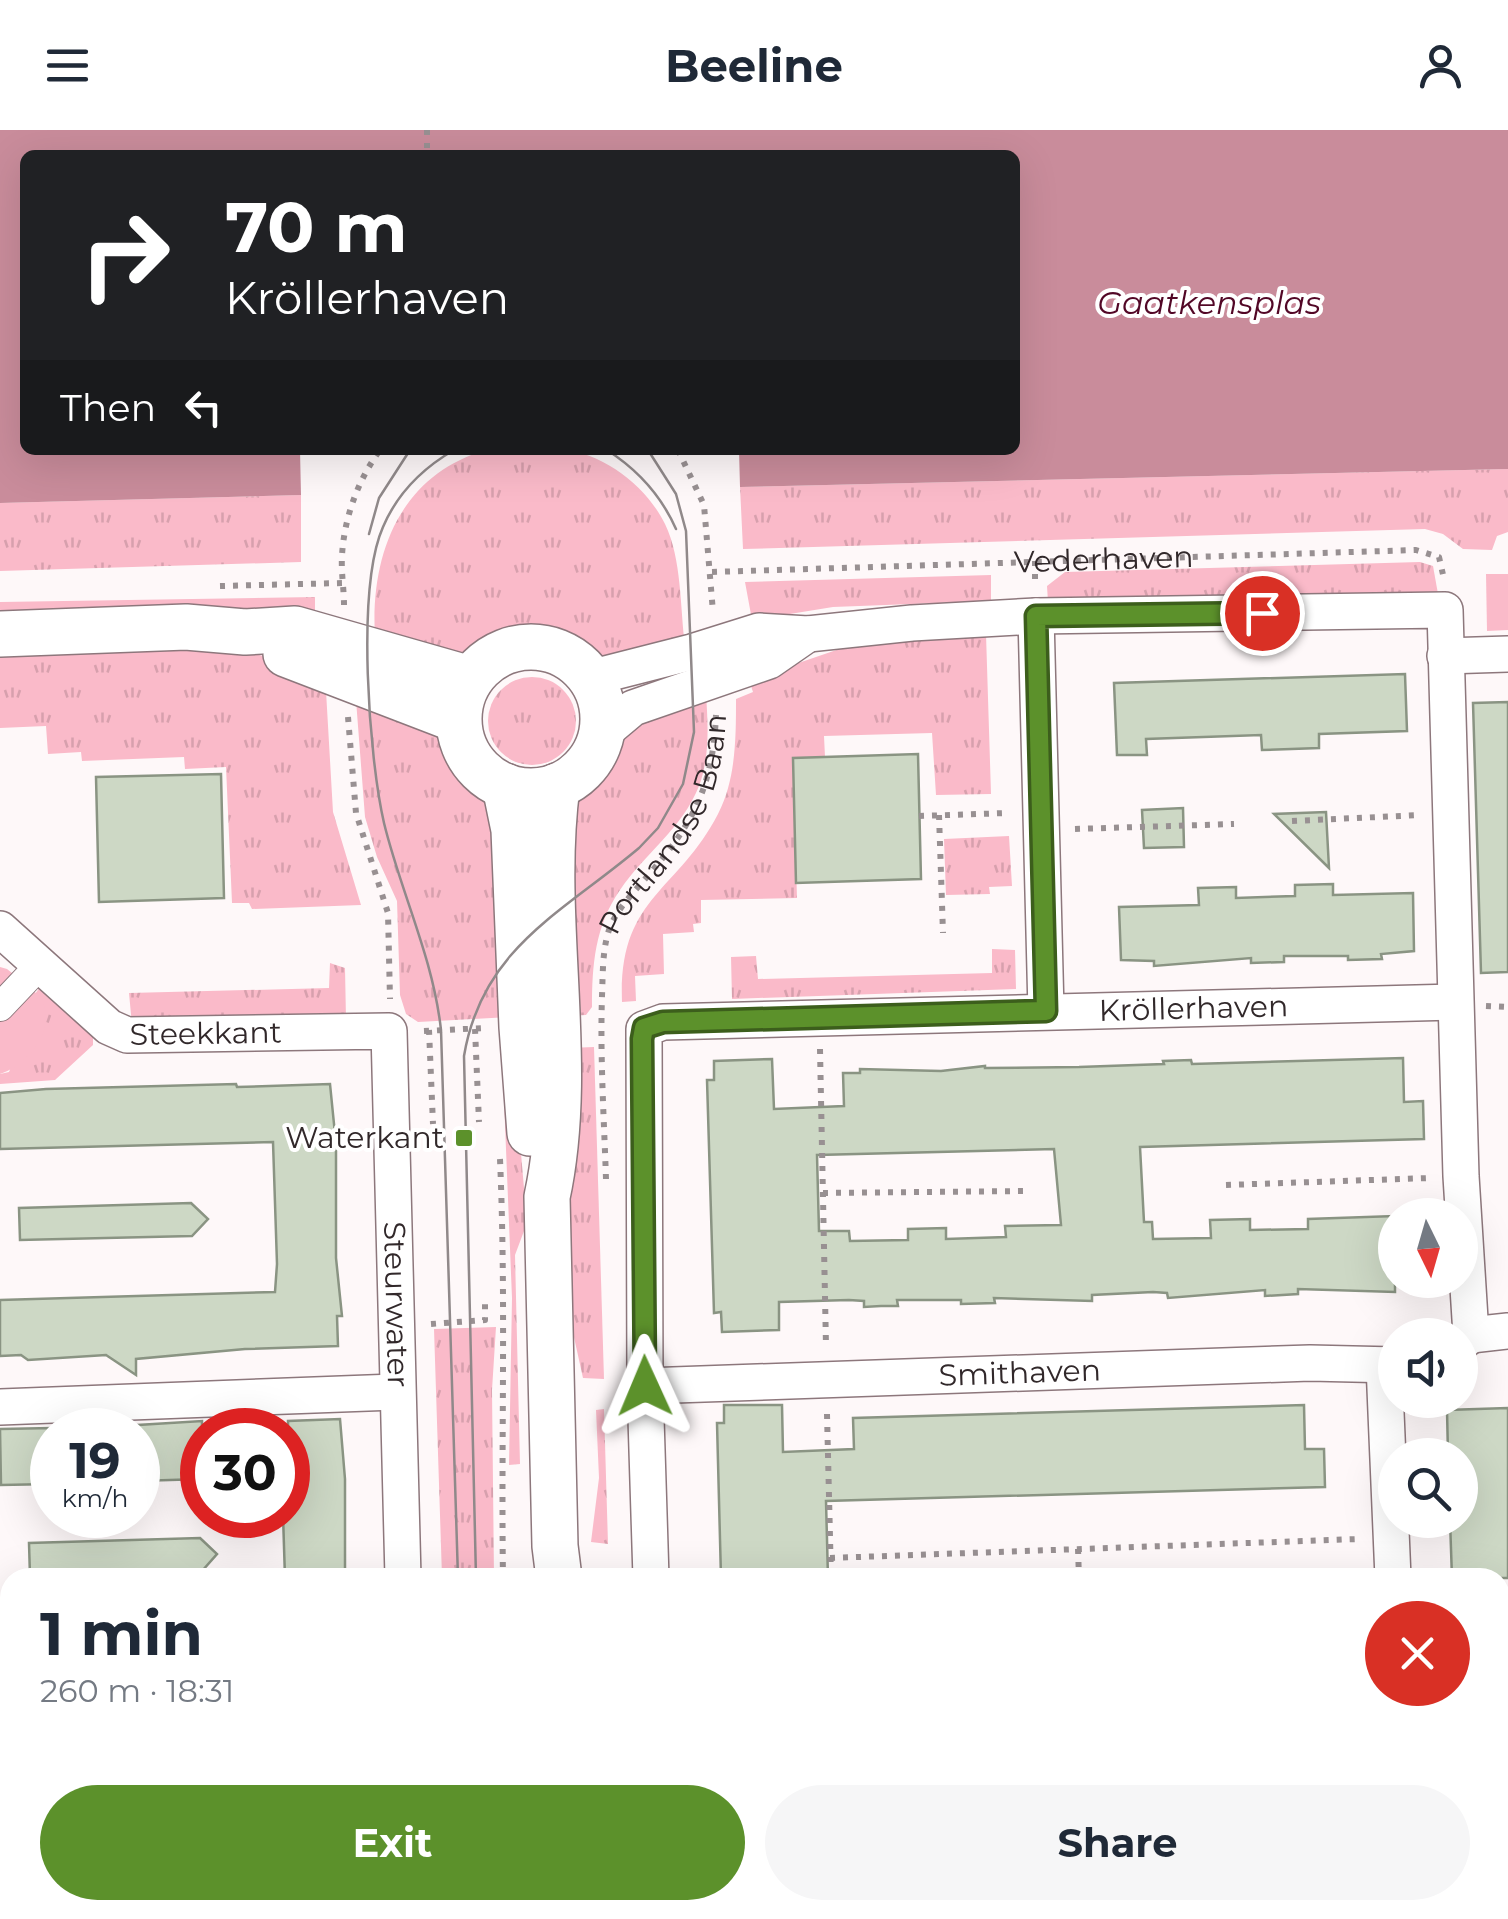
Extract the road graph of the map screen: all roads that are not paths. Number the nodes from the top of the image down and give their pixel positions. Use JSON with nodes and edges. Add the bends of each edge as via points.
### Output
{"nodes":[{"id":1,"x":1036,"y":616,"type":"junction"},
{"id":2,"x":0,"y":634,"type":"edge"},
{"id":3,"x":1508,"y":654,"type":"edge"},
{"id":4,"x":1445,"y":656,"type":"junction"},
{"id":5,"x":715,"y":661,"type":"junction"},
{"id":6,"x":590,"y":678,"type":"junction"},
{"id":7,"x":464,"y":700,"type":"junction"},
{"id":8,"x":602,"y":734,"type":"junction"},
{"id":9,"x":505,"y":786,"type":"junction"},
{"id":10,"x":557,"y":786,"type":"junction"},
{"id":11,"x":0,"y":929,"type":"edge"},
{"id":12,"x":38,"y":966,"type":"junction"},
{"id":13,"x":1456,"y":1002,"type":"junction"},
{"id":14,"x":0,"y":1007,"type":"edge"},
{"id":15,"x":1046,"y":1011,"type":"junction"},
{"id":16,"x":560,"y":1025,"type":"junction"},
{"id":17,"x":388,"y":1031,"type":"joint"},
{"id":18,"x":1465,"y":1318,"type":"edge"},
{"id":19,"x":1508,"y":1331,"type":"edge"},
{"id":20,"x":1478,"y":1337,"type":"edge"},
{"id":21,"x":1378,"y":1365,"type":"edge"},
{"id":22,"x":645,"y":1386,"type":"junction"},
{"id":23,"x":396,"y":1392,"type":"junction"},
{"id":24,"x":0,"y":1407,"type":"edge"},
{"id":25,"x":1391,"y":1418,"type":"edge"},
{"id":26,"x":546,"y":1566,"type":"edge"},
{"id":27,"x":403,"y":1568,"type":"edge"},
{"id":28,"x":651,"y":1568,"type":"edge"},
{"id":29,"x":1393,"y":1568,"type":"edge"}],
"edges":[{"from":1,"to":4,"type":"street","name":"Vederhaven","via":[[1445,610]]},
{"from":1,"to":5,"type":"street","name":"Vederhaven","via":[[808,634],[759,630]]},
{"from":1,"to":15,"type":"street"},
{"from":2,"to":7,"type":"street","via":[[186,627],[245,632],[284,654],[346,660]]},
{"from":3,"to":4,"type":"street"},
{"from":4,"to":13,"type":"street"},
{"from":5,"to":6,"type":"street","name":"Vederhaven"},
{"from":5,"to":8,"type":"street","name":"Vederhaven","via":[[633,708]]},
{"from":6,"to":7,"type":"street","via":[[574,660],[530,646],[486,662]]},
{"from":6,"to":8,"type":"street","via":[[599,694]]},
{"from":7,"to":9,"type":"street","via":[[462,741],[486,776]]},
{"from":8,"to":10,"type":"street","via":[[586,766]]},
{"from":9,"to":10,"type":"street"},
{"from":9,"to":16,"type":"street","name":"Portlandse Baan"},
{"from":10,"to":16,"type":"street","name":"Portlandse Baan","via":[[552,827]]},
{"from":11,"to":12,"type":"street","name":"Steekkant"},
{"from":12,"to":14,"type":"street"},
{"from":12,"to":17,"type":"street","name":"Steekkant","via":[[127,1035]]},
{"from":13,"to":15,"type":"street","name":"Kröllerhaven"},
{"from":13,"to":18,"type":"street"},
{"from":15,"to":22,"type":"street","name":"Kröllerhaven","via":[[663,1022],[644,1028]]},
{"from":16,"to":26,"type":"street","name":"Portlandse Baan","via":[[556,1154],[547,1198]]},
{"from":17,"to":23,"type":"street","name":"Steurwater"},
{"from":19,"to":20,"type":"street"},
{"from":21,"to":22,"type":"street","name":"Smithaven"},
{"from":22,"to":28,"type":"street"},
{"from":23,"to":24,"type":"street"},
{"from":23,"to":27,"type":"street","name":"Steurwater"},
{"from":25,"to":29,"type":"street"}]}
